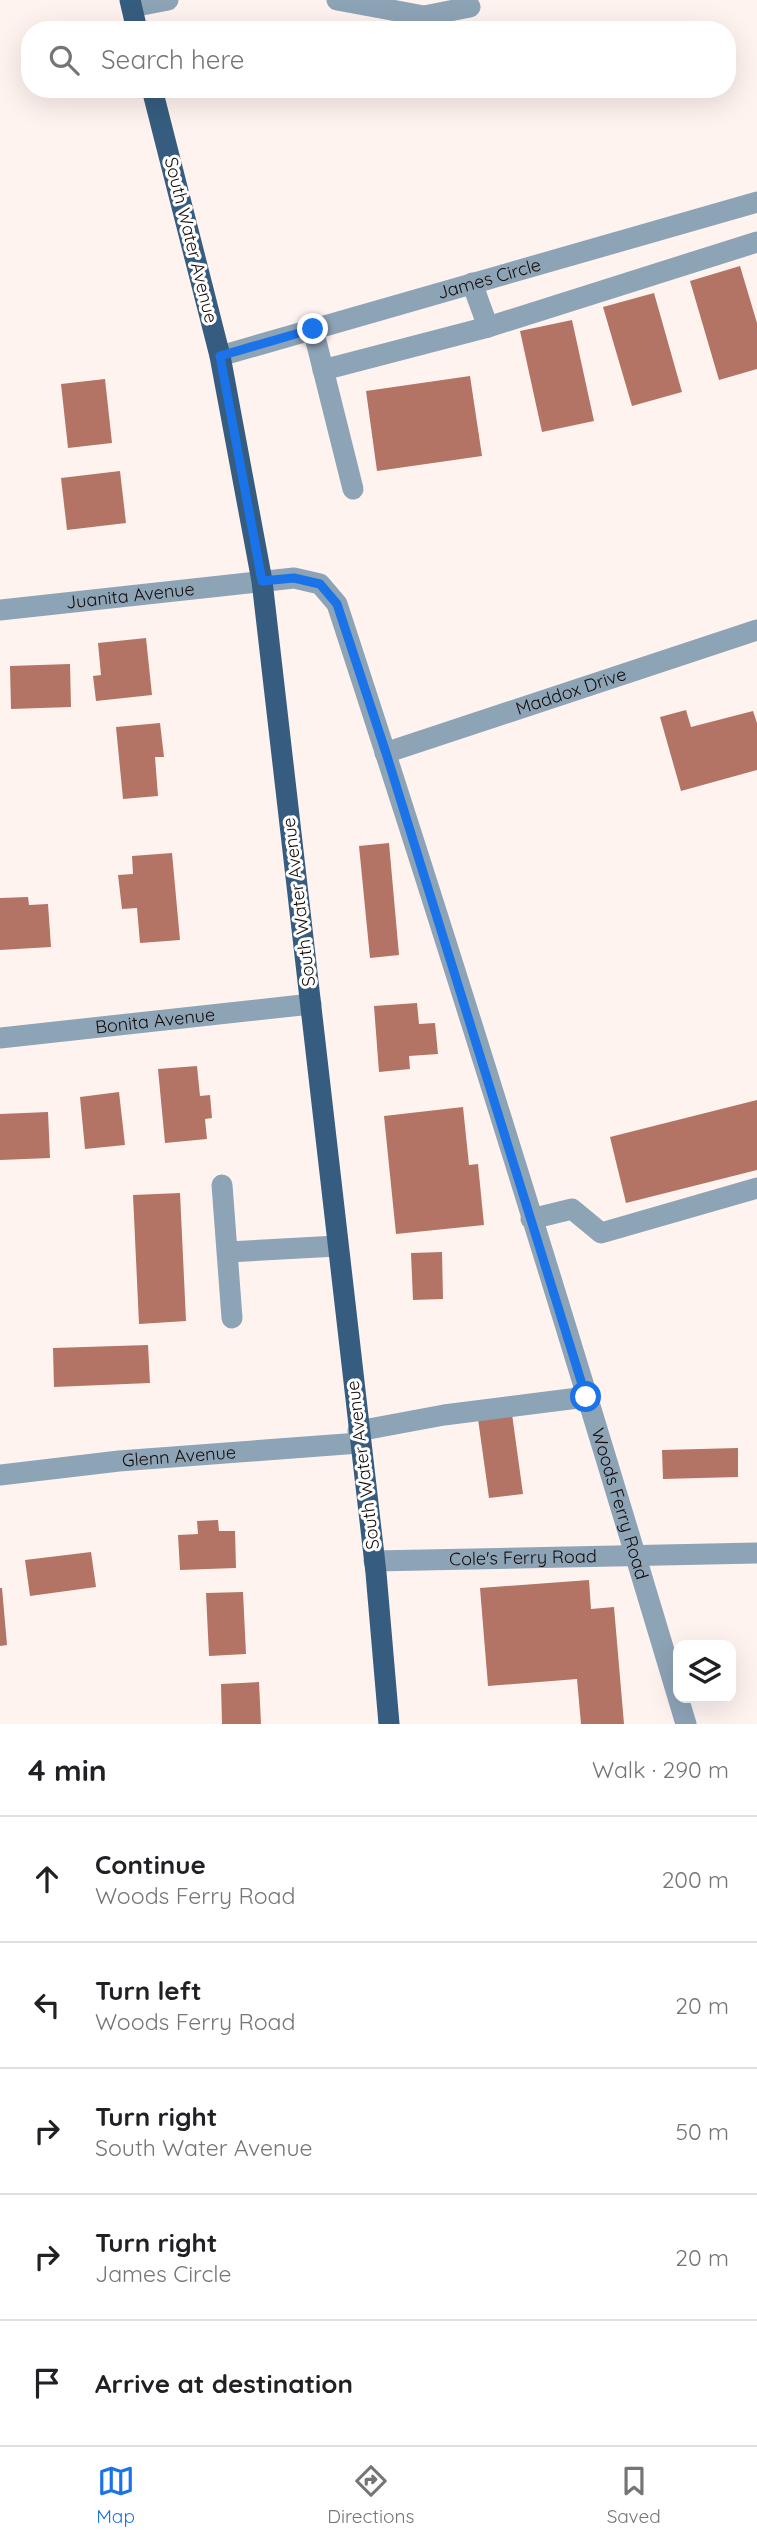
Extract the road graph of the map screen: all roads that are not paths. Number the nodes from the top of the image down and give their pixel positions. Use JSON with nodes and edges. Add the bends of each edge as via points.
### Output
{"nodes":[{"id":1,"x":168,"y":0,"type":"edge"},
{"id":2,"x":337,"y":0,"type":"edge"},
{"id":3,"x":131,"y":4,"type":"edge"},
{"id":4,"x":470,"y":6,"type":"dead end"},
{"id":5,"x":154,"y":98,"type":"edge"},
{"id":6,"x":748,"y":204,"type":"edge"},
{"id":7,"x":754,"y":243,"type":"edge"},
{"id":8,"x":472,"y":283,"type":"junction"},
{"id":9,"x":488,"y":327,"type":"junction"},
{"id":10,"x":313,"y":329,"type":"junction"},
{"id":11,"x":220,"y":356,"type":"junction"},
{"id":12,"x":324,"y":370,"type":"junction"},
{"id":13,"x":353,"y":489,"type":"dead end"},
{"id":14,"x":262,"y":581,"type":"junction"},
{"id":15,"x":0,"y":610,"type":"edge"},
{"id":16,"x":757,"y":630,"type":"edge"},
{"id":17,"x":386,"y":753,"type":"junction"},
{"id":18,"x":311,"y":1004,"type":"junction"},
{"id":19,"x":0,"y":1038,"type":"edge"},
{"id":20,"x":222,"y":1185,"type":"dead end"},
{"id":21,"x":757,"y":1188,"type":"edge"},
{"id":22,"x":531,"y":1219,"type":"junction"},
{"id":23,"x":337,"y":1246,"type":"junction"},
{"id":24,"x":228,"y":1252,"type":"junction"},
{"id":25,"x":232,"y":1318,"type":"dead end"},
{"id":26,"x":586,"y":1397,"type":"junction"},
{"id":27,"x":359,"y":1437,"type":"junction"},
{"id":28,"x":0,"y":1475,"type":"edge"},
{"id":29,"x":757,"y":1553,"type":"edge"},
{"id":30,"x":636,"y":1557,"type":"junction"},
{"id":31,"x":374,"y":1561,"type":"junction"},
{"id":32,"x":389,"y":1724,"type":"edge"},
{"id":33,"x":685,"y":1724,"type":"edge"}],
"edges":[{"from":1,"to":3,"type":"street"},
{"from":2,"to":4,"type":"street","via":[[424,16]]},
{"from":5,"to":11,"type":"main road","name":"South Water Avenue"},
{"from":6,"to":7,"type":"street"},
{"from":6,"to":8,"type":"street","name":"James Circle"},
{"from":7,"to":9,"type":"street"},
{"from":8,"to":9,"type":"street"},
{"from":8,"to":10,"type":"street","name":"James Circle"},
{"from":9,"to":12,"type":"street"},
{"from":10,"to":11,"type":"street","name":"James Circle"},
{"from":10,"to":12,"type":"street"},
{"from":11,"to":14,"type":"main road","name":"South Water Avenue"},
{"from":12,"to":13,"type":"street"},
{"from":14,"to":15,"type":"street","name":"Juanita Avenue"},
{"from":14,"to":17,"type":"street","name":"Woods Ferry Road","via":[[294,578],[320,584],[337,604]]},
{"from":14,"to":18,"type":"main road","name":"South Water Avenue"},
{"from":16,"to":17,"type":"street","name":"Maddox Drive"},
{"from":17,"to":22,"type":"street","name":"Woods Ferry Road"},
{"from":18,"to":19,"type":"street","name":"Bonita Avenue"},
{"from":18,"to":23,"type":"main road","name":"South Water Avenue"},
{"from":20,"to":24,"type":"street"},
{"from":21,"to":22,"type":"street","via":[[601,1233],[572,1209]]},
{"from":22,"to":26,"type":"street","name":"Woods Ferry Road"},
{"from":23,"to":24,"type":"street"},
{"from":23,"to":27,"type":"main road","name":"South Water Avenue"},
{"from":24,"to":25,"type":"street"},
{"from":26,"to":27,"type":"street","name":"Glenn Avenue","via":[[444,1415]]},
{"from":26,"to":30,"type":"street","name":"Woods Ferry Road"},
{"from":27,"to":28,"type":"street","name":"Glenn Avenue"},
{"from":27,"to":31,"type":"main road","name":"South Water Avenue"},
{"from":29,"to":30,"type":"street","name":"Cole's Ferry Road"},
{"from":30,"to":31,"type":"street","name":"Cole's Ferry Road"},
{"from":30,"to":33,"type":"street","name":"Woods Ferry Road"},
{"from":31,"to":32,"type":"main road","name":"South Water Avenue"}]}
